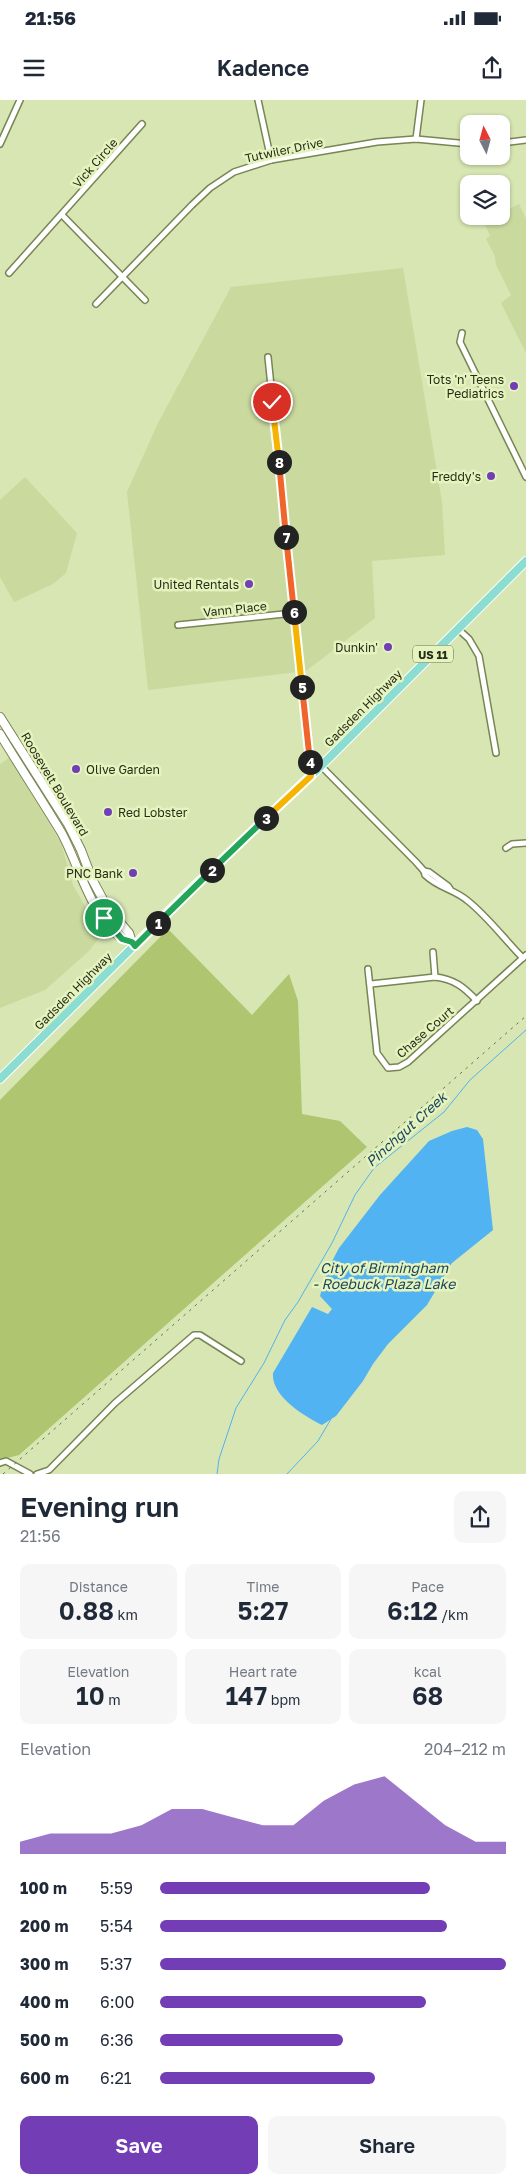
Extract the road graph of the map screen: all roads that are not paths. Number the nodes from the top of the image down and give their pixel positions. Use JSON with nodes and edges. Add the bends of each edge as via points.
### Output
{"nodes":[{"id":1,"x":20,"y":100,"type":"edge"},
{"id":2,"x":258,"y":100,"type":"edge"},
{"id":3,"x":421,"y":100,"type":"edge"},
{"id":4,"x":142,"y":124,"type":"dead end"},
{"id":5,"x":416,"y":139,"type":"junction"},
{"id":6,"x":526,"y":140,"type":"edge"},
{"id":7,"x":460,"y":143,"type":"edge"},
{"id":8,"x":510,"y":143,"type":"edge"},
{"id":9,"x":0,"y":144,"type":"edge"},
{"id":10,"x":271,"y":160,"type":"junction"},
{"id":11,"x":62,"y":216,"type":"junction"},
{"id":12,"x":9,"y":273,"type":"dead end"},
{"id":13,"x":122,"y":278,"type":"junction"},
{"id":14,"x":145,"y":300,"type":"dead end"},
{"id":15,"x":96,"y":304,"type":"dead end"},
{"id":16,"x":462,"y":333,"type":"dead end"},
{"id":17,"x":268,"y":357,"type":"dead end"},
{"id":18,"x":526,"y":477,"type":"edge"},
{"id":19,"x":526,"y":561,"type":"edge"},
{"id":20,"x":294,"y":613,"type":"junction"},
{"id":21,"x":178,"y":625,"type":"dead end"},
{"id":22,"x":458,"y":629,"type":"junction"},
{"id":23,"x":0,"y":717,"type":"edge"},
{"id":24,"x":0,"y":734,"type":"edge"},
{"id":25,"x":496,"y":753,"type":"dead end"},
{"id":26,"x":321,"y":766,"type":"junction"},
{"id":27,"x":311,"y":776,"type":"junction"},
{"id":28,"x":526,"y":843,"type":"edge"},
{"id":29,"x":506,"y":848,"type":"dead end"},
{"id":30,"x":133,"y":944,"type":"junction"},
{"id":31,"x":433,"y":952,"type":"dead end"},
{"id":32,"x":524,"y":957,"type":"edge"},
{"id":33,"x":368,"y":969,"type":"dead end"},
{"id":34,"x":435,"y":977,"type":"junction"},
{"id":35,"x":371,"y":984,"type":"junction"},
{"id":36,"x":477,"y":1001,"type":"junction"},
{"id":37,"x":0,"y":1079,"type":"edge"},
{"id":38,"x":241,"y":1361,"type":"dead end"},
{"id":39,"x":0,"y":1463,"type":"edge"},
{"id":40,"x":30,"y":1474,"type":"edge"},
{"id":41,"x":37,"y":1474,"type":"edge"}],
"edges":[{"from":1,"to":9,"type":"street"},
{"from":2,"to":10,"type":"street"},
{"from":3,"to":5,"type":"street"},
{"from":4,"to":11,"type":"street","name":"Vick Circle"},
{"from":5,"to":7,"type":"street","name":"Tutwiler Drive"},
{"from":5,"to":10,"type":"street","name":"Tutwiler Drive","via":[[377,142]]},
{"from":6,"to":8,"type":"street"},
{"from":10,"to":13,"type":"street","name":"Tutwiler Drive","via":[[234,172],[210,188]]},
{"from":11,"to":12,"type":"street","name":"Vick Circle"},
{"from":11,"to":13,"type":"street"},
{"from":13,"to":14,"type":"street"},
{"from":13,"to":15,"type":"street","name":"Tutwiler Drive"},
{"from":16,"to":18,"type":"street","via":[[460,342]]},
{"from":17,"to":20,"type":"street"},
{"from":19,"to":22,"type":"main road","name":"Gadsden Highway","number":"US 11"},
{"from":20,"to":21,"type":"street","name":"Vann Place"},
{"from":20,"to":27,"type":"street"},
{"from":22,"to":25,"type":"street","via":[[470,639],[479,656]]},
{"from":22,"to":26,"type":"main road","name":"Gadsden Highway","number":"US 11"},
{"from":23,"to":30,"type":"street","name":"Roosevelt Boulevard","via":[[68,824],[100,894],[129,933]]},
{"from":24,"to":30,"type":"street","name":"Roosevelt Boulevard","via":[[64,836],[87,894],[122,939]]},
{"from":26,"to":27,"type":"main road","name":"Gadsden Highway","number":"US 11"},
{"from":26,"to":32,"type":"street","via":[[424,871],[470,902]]},
{"from":27,"to":30,"type":"main road","name":"Gadsden Highway","number":"US 11"},
{"from":28,"to":29,"type":"street"},
{"from":30,"to":37,"type":"main road","name":"Gadsden Highway","number":"US 11"},
{"from":31,"to":34,"type":"street"},
{"from":32,"to":36,"type":"street","name":"Chase Court"},
{"from":33,"to":35,"type":"street","name":"Chase Court"},
{"from":34,"to":35,"type":"street"},
{"from":34,"to":36,"type":"street","via":[[460,984]]},
{"from":35,"to":36,"type":"street","name":"Chase Court","via":[[377,1053],[388,1068],[408,1062]]},
{"from":38,"to":41,"type":"street","via":[[200,1335],[194,1335],[115,1402],[49,1470]]},
{"from":39,"to":40,"type":"street","via":[[13,1463]]}]}
